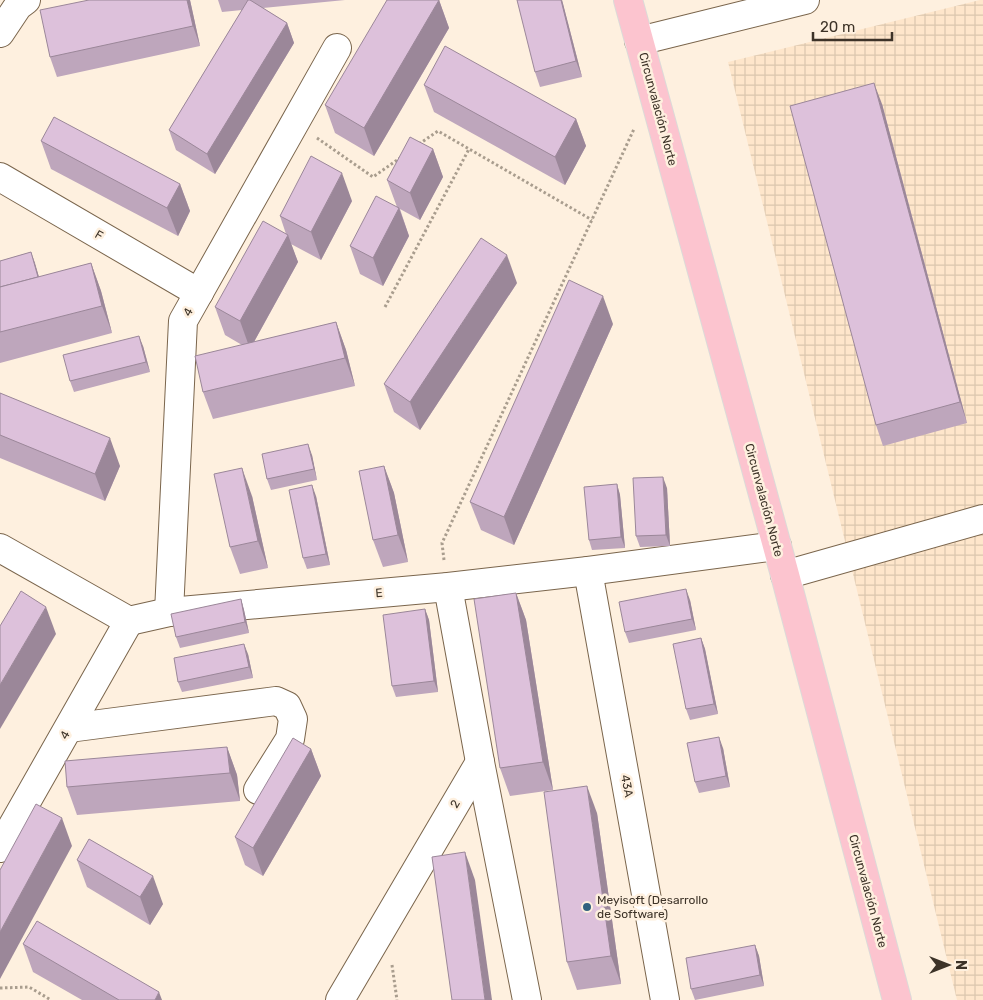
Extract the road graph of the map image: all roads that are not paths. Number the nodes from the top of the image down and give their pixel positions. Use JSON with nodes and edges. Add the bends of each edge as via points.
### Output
{"nodes":[{"id":1,"x":26,"y":0,"type":"edge"},
{"id":2,"x":628,"y":0,"type":"edge"},
{"id":3,"x":805,"y":0,"type":"edge"},
{"id":4,"x":0,"y":33,"type":"edge"},
{"id":5,"x":639,"y":41,"type":"junction"},
{"id":6,"x":337,"y":48,"type":"dead end"},
{"id":7,"x":0,"y":178,"type":"edge"},
{"id":8,"x":199,"y":292,"type":"junction"},
{"id":9,"x":983,"y":519,"type":"edge"},
{"id":10,"x":776,"y":546,"type":"junction"},
{"id":11,"x":0,"y":548,"type":"edge"},
{"id":12,"x":588,"y":571,"type":"junction"},
{"id":13,"x":785,"y":575,"type":"junction"},
{"id":14,"x":448,"y":587,"type":"junction"},
{"id":15,"x":169,"y":612,"type":"junction"},
{"id":16,"x":129,"y":621,"type":"junction"},
{"id":17,"x":69,"y":728,"type":"junction"},
{"id":18,"x":480,"y":762,"type":"junction"},
{"id":19,"x":258,"y":790,"type":"dead end"},
{"id":20,"x":0,"y":848,"type":"edge"},
{"id":21,"x":340,"y":1000,"type":"edge"},
{"id":22,"x":527,"y":1000,"type":"edge"},
{"id":23,"x":665,"y":1000,"type":"edge"},
{"id":24,"x":897,"y":1000,"type":"edge"}],
"edges":[{"from":1,"to":4,"type":"street","via":[[18,6]]},
{"from":2,"to":5,"type":"main road","name":"Circunvalación Norte"},
{"from":3,"to":5,"type":"street"},
{"from":5,"to":10,"type":"main road","name":"Circunvalación Norte"},
{"from":6,"to":8,"type":"street","name":"4"},
{"from":7,"to":8,"type":"street","name":"F"},
{"from":8,"to":15,"type":"street","name":"4","via":[[183,321]]},
{"from":9,"to":13,"type":"street"},
{"from":10,"to":12,"type":"street","name":"E"},
{"from":10,"to":13,"type":"main road","name":"Circunvalación Norte"},
{"from":11,"to":16,"type":"street"},
{"from":12,"to":14,"type":"street","name":"E"},
{"from":12,"to":23,"type":"street","name":"43A"},
{"from":13,"to":24,"type":"main road","name":"Circunvalación Norte"},
{"from":14,"to":15,"type":"street","name":"E"},
{"from":14,"to":18,"type":"street"},
{"from":15,"to":16,"type":"street","name":"E"},
{"from":16,"to":17,"type":"street","name":"4"},
{"from":17,"to":19,"type":"street","via":[[276,701],[287,706],[292,719],[290,738]]},
{"from":17,"to":20,"type":"street","name":"4"},
{"from":18,"to":21,"type":"street","name":"2"},
{"from":18,"to":22,"type":"street"}]}
